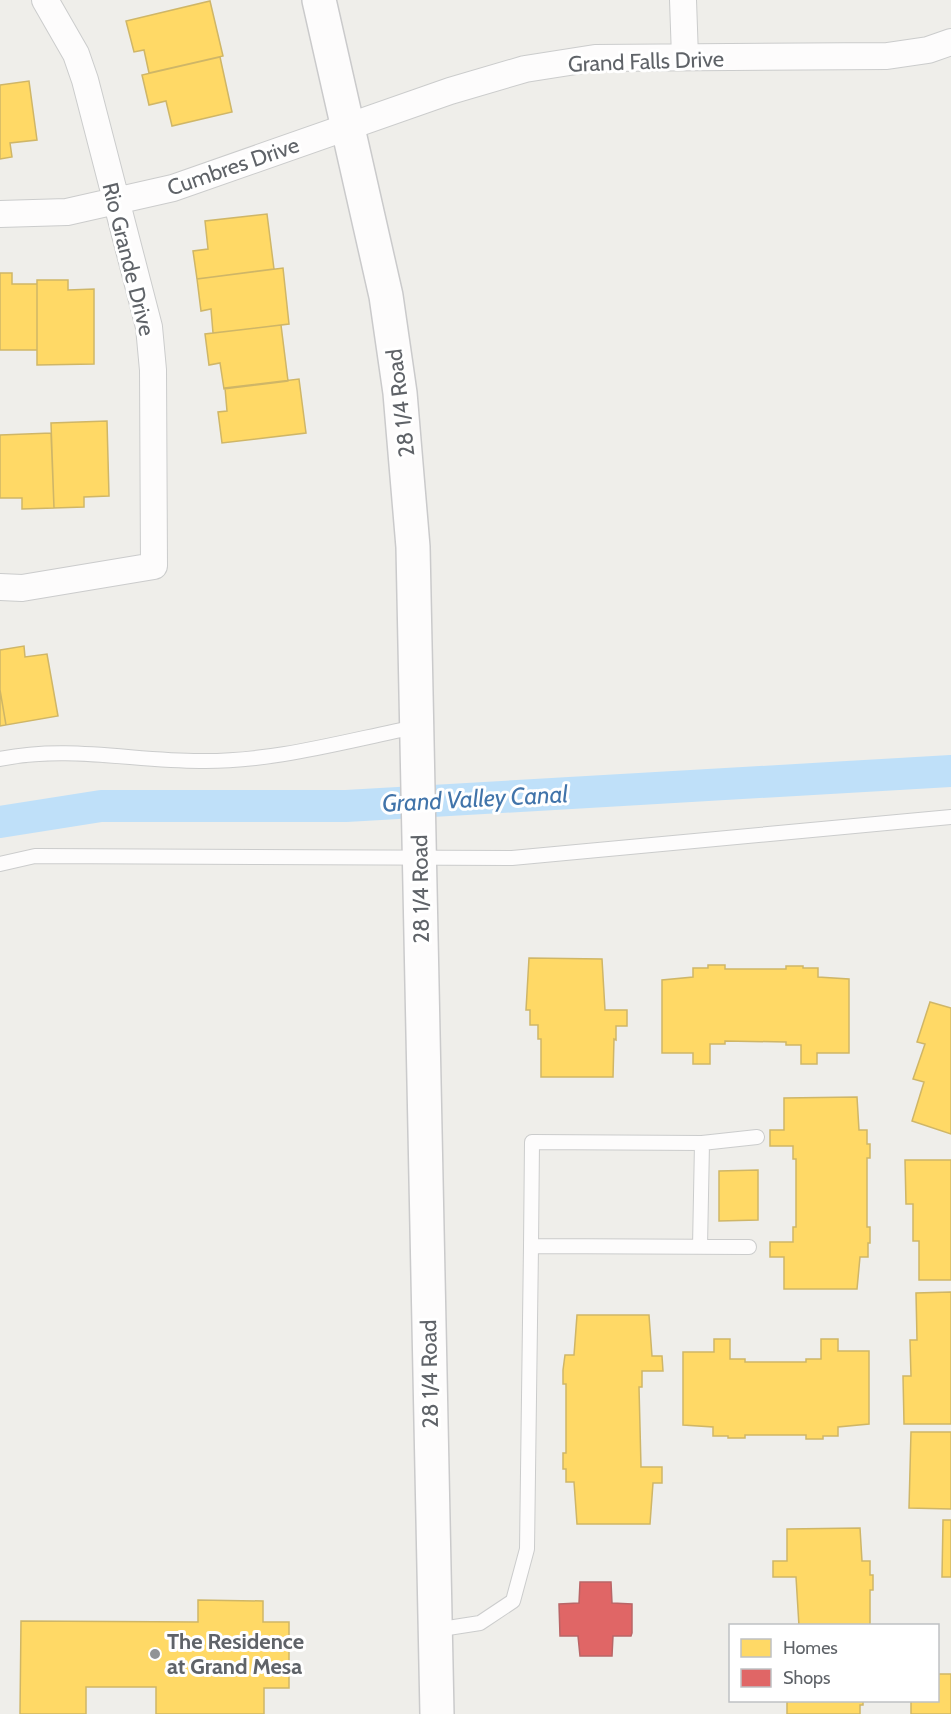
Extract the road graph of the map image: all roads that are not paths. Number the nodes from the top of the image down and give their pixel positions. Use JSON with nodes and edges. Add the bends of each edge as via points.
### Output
{"nodes":[{"id":1,"x":45,"y":0,"type":"edge"},
{"id":2,"x":319,"y":0,"type":"edge"},
{"id":3,"x":682,"y":0,"type":"edge"},
{"id":4,"x":951,"y":42,"type":"edge"},
{"id":5,"x":685,"y":57,"type":"junction"},
{"id":6,"x":348,"y":126,"type":"junction"},
{"id":7,"x":117,"y":201,"type":"junction"},
{"id":8,"x":0,"y":214,"type":"edge"},
{"id":9,"x":0,"y":587,"type":"edge"},
{"id":10,"x":416,"y":727,"type":"junction"},
{"id":11,"x":0,"y":759,"type":"edge"},
{"id":12,"x":951,"y":818,"type":"edge"},
{"id":13,"x":419,"y":850,"type":"junction"},
{"id":14,"x":0,"y":864,"type":"edge"},
{"id":15,"x":757,"y":1137,"type":"dead end"},
{"id":16,"x":702,"y":1143,"type":"junction"},
{"id":17,"x":531,"y":1246,"type":"junction"},
{"id":18,"x":700,"y":1246,"type":"junction"},
{"id":19,"x":749,"y":1247,"type":"dead end"},
{"id":20,"x":435,"y":1630,"type":"junction"},
{"id":21,"x":437,"y":1714,"type":"edge"}],
"edges":[{"from":1,"to":7,"type":"street","name":"Rio Grande Drive","via":[[76,54]]},
{"from":2,"to":6,"type":"main road","name":"28 1/4 Road"},
{"from":3,"to":5,"type":"street"},
{"from":4,"to":5,"type":"street","name":"Grand Falls Drive","via":[[887,56]]},
{"from":5,"to":6,"type":"street","name":"Grand Falls Drive","via":[[595,58],[525,69]]},
{"from":6,"to":7,"type":"street","name":"Cumbres Drive","via":[[173,188]]},
{"from":6,"to":10,"type":"main road","name":"28 1/4 Road","via":[[386,296],[400,393],[413,547]]},
{"from":7,"to":8,"type":"street","name":"Cumbres Drive","via":[[67,212]]},
{"from":7,"to":9,"type":"street","name":"Rio Grande Drive","via":[[149,327],[153,370],[154,566],[22,588]]},
{"from":10,"to":11,"type":"lane","via":[[253,759],[200,761],[63,752]]},
{"from":10,"to":13,"type":"main road","name":"28 1/4 Road"},
{"from":12,"to":13,"type":"lane","via":[[512,858]]},
{"from":13,"to":14,"type":"lane","via":[[35,856]]},
{"from":13,"to":20,"type":"main road","name":"28 1/4 Road"},
{"from":15,"to":16,"type":"lane"},
{"from":16,"to":17,"type":"lane","via":[[532,1142]]},
{"from":16,"to":18,"type":"lane"},
{"from":17,"to":18,"type":"lane"},
{"from":17,"to":20,"type":"lane","via":[[527,1549],[513,1600],[480,1623]]},
{"from":18,"to":19,"type":"lane"},
{"from":20,"to":21,"type":"main road","name":"28 1/4 Road"}]}
